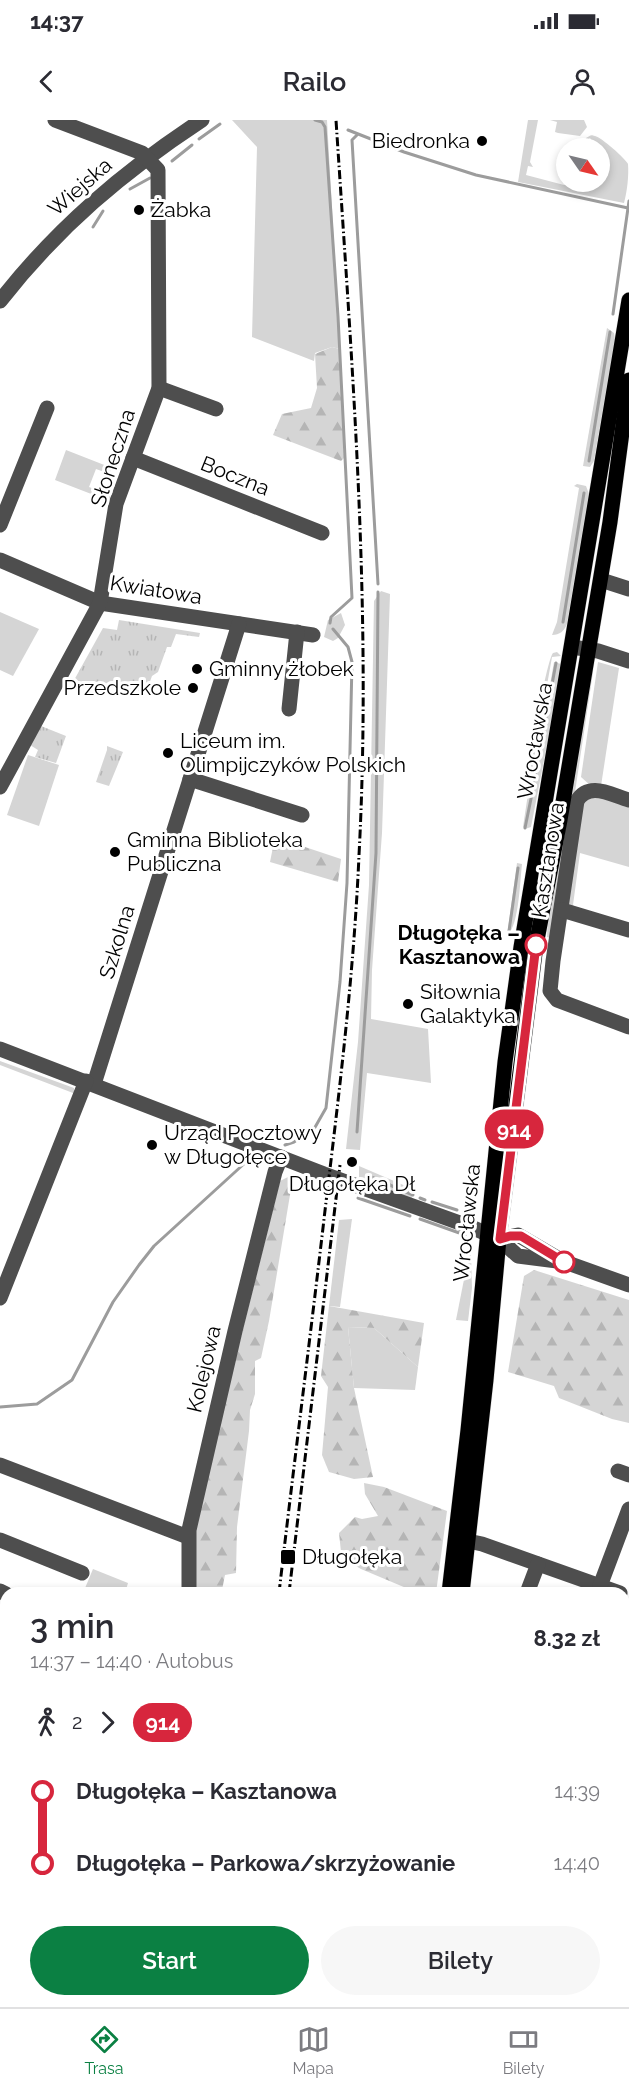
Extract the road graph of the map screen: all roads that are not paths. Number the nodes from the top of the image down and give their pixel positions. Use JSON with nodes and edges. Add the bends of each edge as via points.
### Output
{"nodes":[{"id":1,"x":55,"y":120,"type":"edge"},
{"id":2,"x":202,"y":120,"type":"edge"},
{"id":3,"x":148,"y":157,"type":"junction"},
{"id":4,"x":629,"y":300,"type":"edge"},
{"id":5,"x":0,"y":301,"type":"edge"},
{"id":6,"x":629,"y":380,"type":"edge"},
{"id":7,"x":159,"y":388,"type":"junction"},
{"id":8,"x":47,"y":408,"type":"dead end"},
{"id":9,"x":216,"y":409,"type":"dead end"},
{"id":10,"x":624,"y":453,"type":"edge"},
{"id":11,"x":133,"y":458,"type":"junction"},
{"id":12,"x":0,"y":525,"type":"edge"},
{"id":13,"x":322,"y":533,"type":"dead end"},
{"id":14,"x":0,"y":560,"type":"edge"},
{"id":15,"x":601,"y":580,"type":"junction"},
{"id":16,"x":629,"y":589,"type":"edge"},
{"id":17,"x":100,"y":603,"type":"junction"},
{"id":18,"x":239,"y":624,"type":"junction"},
{"id":19,"x":297,"y":632,"type":"junction"},
{"id":20,"x":313,"y":634,"type":"dead end"},
{"id":21,"x":572,"y":647,"type":"junction"},
{"id":22,"x":589,"y":649,"type":"junction"},
{"id":23,"x":629,"y":661,"type":"edge"},
{"id":24,"x":290,"y":708,"type":"dead end"},
{"id":25,"x":190,"y":779,"type":"junction"},
{"id":26,"x":0,"y":787,"type":"edge"},
{"id":27,"x":629,"y":801,"type":"edge"},
{"id":28,"x":302,"y":815,"type":"dead end"},
{"id":29,"x":562,"y":910,"type":"junction"},
{"id":30,"x":629,"y":930,"type":"edge"},
{"id":31,"x":629,"y":1027,"type":"edge"},
{"id":32,"x":0,"y":1049,"type":"edge"},
{"id":33,"x":90,"y":1083,"type":"junction"},
{"id":34,"x":281,"y":1157,"type":"junction"},
{"id":35,"x":493,"y":1236,"type":"junction"},
{"id":36,"x":629,"y":1285,"type":"edge"},
{"id":37,"x":0,"y":1299,"type":"edge"},
{"id":38,"x":0,"y":1465,"type":"edge"},
{"id":39,"x":629,"y":1509,"type":"edge"},
{"id":40,"x":188,"y":1537,"type":"junction"},
{"id":41,"x":0,"y":1540,"type":"edge"},
{"id":42,"x":468,"y":1541,"type":"junction"},
{"id":43,"x":538,"y":1564,"type":"junction"},
{"id":44,"x":82,"y":1573,"type":"dead end"},
{"id":45,"x":600,"y":1586,"type":"joint"},
{"id":46,"x":189,"y":1587,"type":"edge"},
{"id":47,"x":450,"y":1587,"type":"edge"},
{"id":48,"x":463,"y":1587,"type":"edge"},
{"id":49,"x":529,"y":1587,"type":"edge"}],
"edges":[{"from":1,"to":3,"type":"street"},
{"from":2,"to":3,"type":"street","name":"Wiejska"},
{"from":3,"to":5,"type":"street","name":"Wiejska","via":[[72,220]]},
{"from":3,"to":7,"type":"street","name":"Słoneczna","via":[[158,170]]},
{"from":4,"to":21,"type":"main road","name":"Wrocławska"},
{"from":6,"to":10,"type":"main road","name":"Wrocławska"},
{"from":7,"to":9,"type":"street"},
{"from":7,"to":11,"type":"street","name":"Słoneczna"},
{"from":8,"to":12,"type":"street"},
{"from":10,"to":15,"type":"main road","name":"Wrocławska"},
{"from":11,"to":13,"type":"street","name":"Boczna"},
{"from":11,"to":17,"type":"street","name":"Słoneczna","via":[[117,504]]},
{"from":14,"to":17,"type":"street","name":"Kwiatowa"},
{"from":15,"to":16,"type":"street"},
{"from":15,"to":22,"type":"main road","name":"Wrocławska"},
{"from":17,"to":18,"type":"street","name":"Kwiatowa"},
{"from":17,"to":26,"type":"street","name":"Słoneczna"},
{"from":18,"to":19,"type":"street","name":"Kwiatowa"},
{"from":18,"to":25,"type":"street","name":"Szkolna"},
{"from":19,"to":20,"type":"street","name":"Kwiatowa"},
{"from":19,"to":24,"type":"street"},
{"from":21,"to":22,"type":"street"},
{"from":21,"to":35,"type":"main road","name":"Wrocławska","via":[[505,1062]]},
{"from":22,"to":23,"type":"street"},
{"from":22,"to":35,"type":"main road","name":"Wrocławska","via":[[536,945]]},
{"from":25,"to":28,"type":"street"},
{"from":25,"to":33,"type":"street","name":"Szkolna"},
{"from":27,"to":29,"type":"street","name":"Kasztanowa","via":[[593,789],[577,801]]},
{"from":29,"to":30,"type":"street"},
{"from":29,"to":31,"type":"street","name":"Kasztanowa","via":[[552,961],[552,996]]},
{"from":32,"to":33,"type":"street"},
{"from":33,"to":34,"type":"street"},
{"from":33,"to":37,"type":"street","name":"Szkolna"},
{"from":34,"to":35,"type":"street"},
{"from":34,"to":40,"type":"street","name":"Kolejowa","via":[[236,1325]]},
{"from":35,"to":36,"type":"street","via":[[521,1236],[564,1262]]},
{"from":35,"to":42,"type":"main road","name":"Wrocławska"},
{"from":35,"to":47,"type":"main road","name":"Wrocławska"},
{"from":38,"to":40,"type":"street"},
{"from":39,"to":45,"type":"street"},
{"from":40,"to":46,"type":"street","name":"Kolejowa"},
{"from":41,"to":44,"type":"street"},
{"from":42,"to":43,"type":"street"},
{"from":42,"to":48,"type":"main road","name":"Wrocławska"},
{"from":43,"to":45,"type":"street"},
{"from":43,"to":49,"type":"street"}]}
